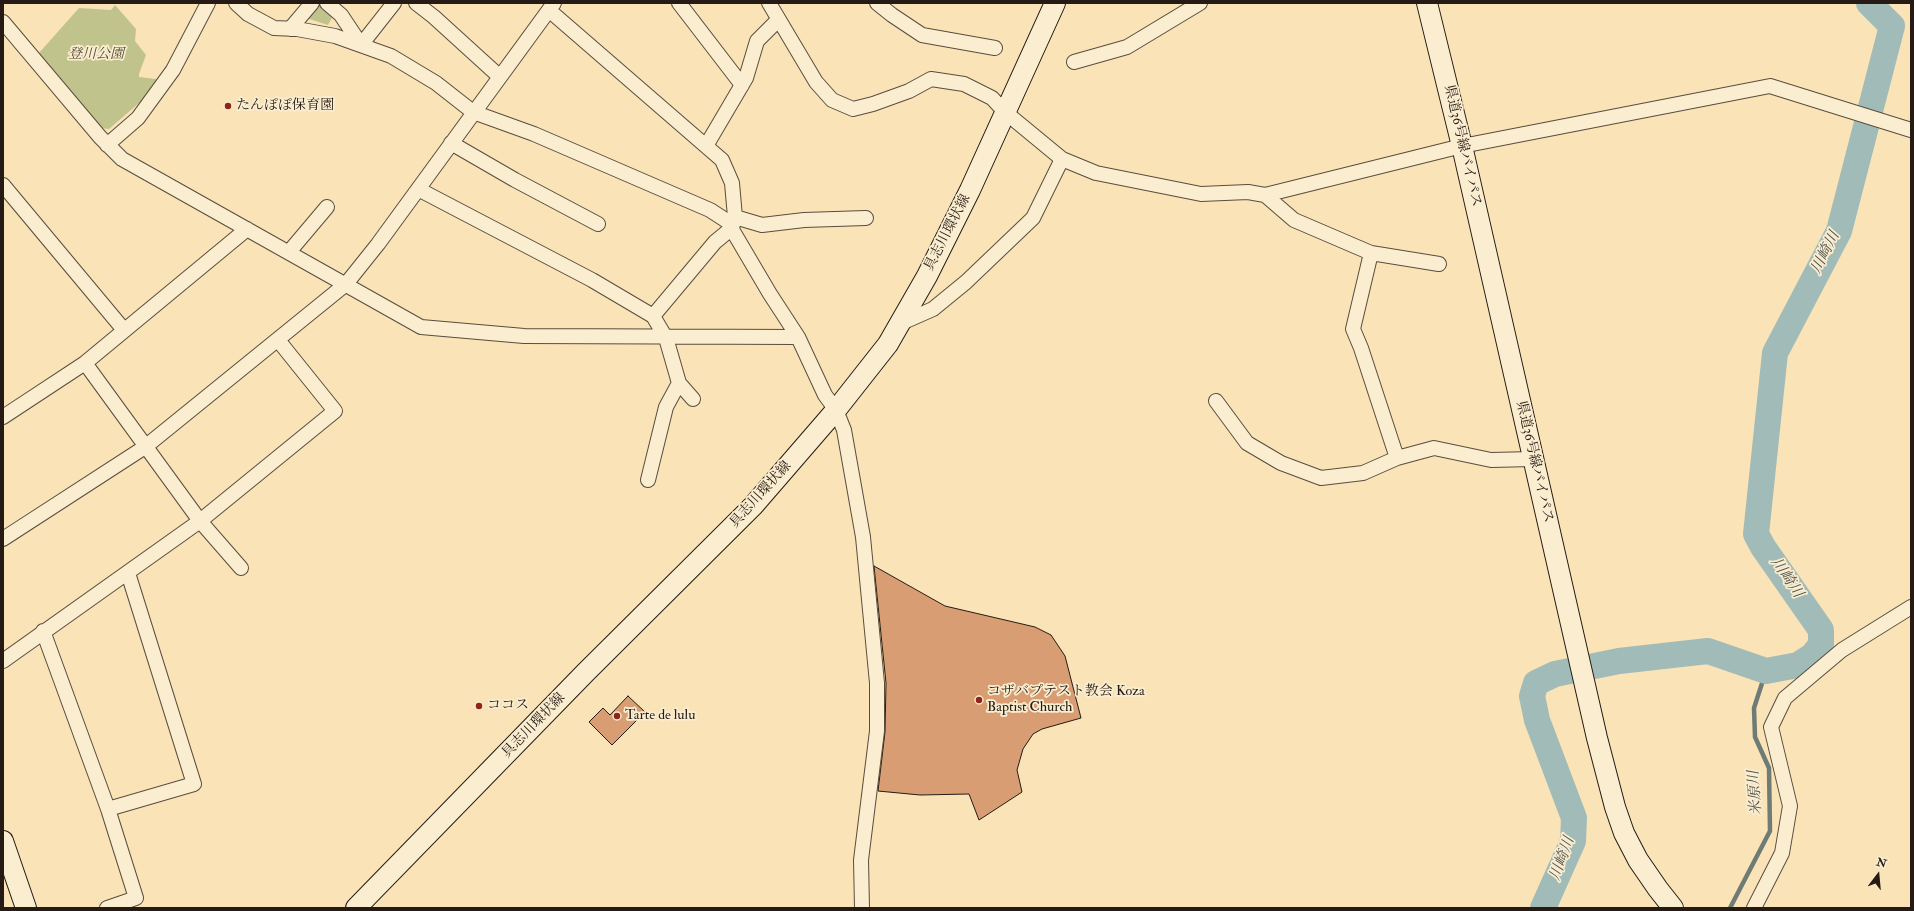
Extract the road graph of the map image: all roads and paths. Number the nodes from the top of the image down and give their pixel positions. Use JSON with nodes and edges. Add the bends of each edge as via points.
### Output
{"nodes":[{"id":1,"x":208,"y":3,"type":"edge"},
{"id":2,"x":236,"y":3,"type":"edge"},
{"id":3,"x":312,"y":3,"type":"edge"},
{"id":4,"x":328,"y":3,"type":"edge"},
{"id":5,"x":394,"y":3,"type":"edge"},
{"id":6,"x":416,"y":3,"type":"edge"},
{"id":7,"x":679,"y":3,"type":"edge"},
{"id":8,"x":769,"y":3,"type":"edge"},
{"id":9,"x":877,"y":3,"type":"edge"},
{"id":10,"x":1055,"y":3,"type":"edge"},
{"id":11,"x":1200,"y":3,"type":"edge"},
{"id":12,"x":1427,"y":3,"type":"edge"},
{"id":13,"x":552,"y":7,"type":"edge"},
{"id":14,"x":778,"y":20,"type":"junction"},
{"id":15,"x":3,"y":22,"type":"edge"},
{"id":16,"x":290,"y":29,"type":"junction"},
{"id":17,"x":361,"y":45,"type":"junction"},
{"id":18,"x":995,"y":48,"type":"dead end"},
{"id":19,"x":1074,"y":62,"type":"dead end"},
{"id":20,"x":500,"y":76,"type":"junction"},
{"id":21,"x":742,"y":85,"type":"junction"},
{"id":22,"x":473,"y":112,"type":"junction"},
{"id":23,"x":1004,"y":112,"type":"junction"},
{"id":24,"x":1911,"y":130,"type":"edge"},
{"id":25,"x":451,"y":143,"type":"junction"},
{"id":26,"x":107,"y":145,"type":"junction"},
{"id":27,"x":706,"y":146,"type":"junction"},
{"id":28,"x":1462,"y":146,"type":"junction"},
{"id":29,"x":1062,"y":159,"type":"junction"},
{"id":30,"x":3,"y":185,"type":"edge"},
{"id":31,"x":418,"y":189,"type":"junction"},
{"id":32,"x":1265,"y":195,"type":"junction"},
{"id":33,"x":327,"y":208,"type":"dead end"},
{"id":34,"x":866,"y":218,"type":"dead end"},
{"id":35,"x":733,"y":223,"type":"junction"},
{"id":36,"x":598,"y":224,"type":"dead end"},
{"id":37,"x":247,"y":229,"type":"junction"},
{"id":38,"x":289,"y":252,"type":"junction"},
{"id":39,"x":1371,"y":254,"type":"junction"},
{"id":40,"x":1439,"y":264,"type":"dead end"},
{"id":41,"x":346,"y":284,"type":"junction"},
{"id":42,"x":653,"y":316,"type":"junction"},
{"id":43,"x":899,"y":324,"type":"junction"},
{"id":44,"x":124,"y":330,"type":"junction"},
{"id":45,"x":798,"y":337,"type":"junction"},
{"id":46,"x":666,"y":338,"type":"junction"},
{"id":47,"x":278,"y":340,"type":"junction"},
{"id":48,"x":85,"y":363,"type":"junction"},
{"id":49,"x":679,"y":383,"type":"junction"},
{"id":50,"x":694,"y":399,"type":"dead end"},
{"id":51,"x":1216,"y":402,"type":"dead end"},
{"id":52,"x":836,"y":410,"type":"junction"},
{"id":53,"x":3,"y":417,"type":"edge"},
{"id":54,"x":145,"y":447,"type":"junction"},
{"id":55,"x":1397,"y":458,"type":"junction"},
{"id":56,"x":1533,"y":458,"type":"junction"},
{"id":57,"x":648,"y":480,"type":"dead end"},
{"id":58,"x":200,"y":521,"type":"junction"},
{"id":59,"x":3,"y":539,"type":"edge"},
{"id":60,"x":241,"y":568,"type":"dead end"},
{"id":61,"x":128,"y":573,"type":"junction"},
{"id":62,"x":1911,"y":607,"type":"edge"},
{"id":63,"x":44,"y":631,"type":"junction"},
{"id":64,"x":3,"y":661,"type":"edge"},
{"id":65,"x":108,"y":809,"type":"junction"},
{"id":66,"x":3,"y":841,"type":"edge"},
{"id":67,"x":26,"y":908,"type":"edge"},
{"id":68,"x":107,"y":908,"type":"edge"},
{"id":69,"x":356,"y":908,"type":"edge"},
{"id":70,"x":862,"y":908,"type":"edge"},
{"id":71,"x":1673,"y":908,"type":"edge"},
{"id":72,"x":1754,"y":908,"type":"edge"}],
"edges":[{"from":1,"to":26,"type":"street","via":[[173,70],[138,118]]},
{"from":2,"to":16,"type":"street","via":[[248,14],[274,28]]},
{"from":3,"to":16,"type":"street"},
{"from":4,"to":17,"type":"street","via":[[341,15]]},
{"from":5,"to":17,"type":"street"},
{"from":6,"to":20,"type":"street","via":[[440,21]]},
{"from":7,"to":21,"type":"street"},
{"from":8,"to":14,"type":"street"},
{"from":9,"to":18,"type":"street","via":[[922,35]]},
{"from":10,"to":23,"type":"main road","name":"具志川環状線"},
{"from":11,"to":19,"type":"street","via":[[1127,47]]},
{"from":12,"to":28,"type":"main road","name":"県道36号線バイパス"},
{"from":13,"to":20,"type":"street"},
{"from":13,"to":27,"type":"street"},
{"from":14,"to":21,"type":"street","via":[[757,41]]},
{"from":14,"to":23,"type":"street","via":[[816,82],[832,100],[853,109],[909,91],[930,79],[964,84],[992,98]]},
{"from":15,"to":26,"type":"street"},
{"from":16,"to":17,"type":"street","via":[[335,36]]},
{"from":17,"to":22,"type":"street","via":[[391,56],[411,67]]},
{"from":20,"to":22,"type":"street"},
{"from":21,"to":27,"type":"street"},
{"from":22,"to":25,"type":"street"},
{"from":22,"to":35,"type":"street","via":[[534,134],[710,210]]},
{"from":23,"to":29,"type":"street"},
{"from":23,"to":43,"type":"main road","name":"具志川環状線","via":[[967,198]]},
{"from":24,"to":28,"type":"street","via":[[1770,86]]},
{"from":25,"to":31,"type":"street"},
{"from":25,"to":36,"type":"street"},
{"from":26,"to":37,"type":"street","via":[[122,159]]},
{"from":27,"to":35,"type":"street","via":[[722,160],[732,183]]},
{"from":28,"to":32,"type":"street"},
{"from":28,"to":56,"type":"main road","name":"県道36号線バイパス"},
{"from":29,"to":32,"type":"street","via":[[1096,173],[1201,194],[1248,192]]},
{"from":29,"to":43,"type":"street","via":[[1033,218],[966,282],[933,309]]},
{"from":30,"to":44,"type":"street"},
{"from":31,"to":41,"type":"street"},
{"from":31,"to":42,"type":"street","via":[[592,280]]},
{"from":32,"to":39,"type":"street","via":[[1294,220]]},
{"from":33,"to":38,"type":"street"},
{"from":34,"to":35,"type":"street","via":[[804,220],[762,225]]},
{"from":35,"to":42,"type":"street"},
{"from":35,"to":45,"type":"street","via":[[770,294]]},
{"from":37,"to":38,"type":"street"},
{"from":37,"to":44,"type":"street"},
{"from":38,"to":41,"type":"street"},
{"from":39,"to":40,"type":"street"},
{"from":39,"to":55,"type":"street","via":[[1352,329],[1361,348]]},
{"from":41,"to":46,"type":"street","via":[[421,327],[524,336]]},
{"from":41,"to":47,"type":"street"},
{"from":42,"to":46,"type":"street"},
{"from":43,"to":52,"type":"main road","name":"具志川環状線","via":[[888,344]]},
{"from":44,"to":48,"type":"street"},
{"from":45,"to":46,"type":"street"},
{"from":45,"to":52,"type":"street","via":[[824,395]]},
{"from":46,"to":49,"type":"street"},
{"from":47,"to":54,"type":"street"},
{"from":47,"to":58,"type":"street","via":[[335,411]]},
{"from":48,"to":53,"type":"street"},
{"from":48,"to":54,"type":"street"},
{"from":49,"to":50,"type":"street"},
{"from":49,"to":57,"type":"street","via":[[666,407]]},
{"from":51,"to":55,"type":"street","via":[[1247,443],[1281,463],[1322,478],[1363,473]]},
{"from":52,"to":69,"type":"main road","name":"具志川環状線","via":[[753,506],[586,672]]},
{"from":52,"to":70,"type":"street","via":[[844,430],[863,537],[876,682],[877,731],[861,860]]},
{"from":54,"to":58,"type":"street"},
{"from":54,"to":59,"type":"street"},
{"from":55,"to":56,"type":"street","via":[[1434,448],[1492,460]]},
{"from":56,"to":71,"type":"main road","name":"県道36号線バイパス","via":[[1597,738],[1624,834],[1650,878]]},
{"from":58,"to":60,"type":"street"},
{"from":58,"to":61,"type":"street"},
{"from":61,"to":63,"type":"street"},
{"from":61,"to":65,"type":"street","via":[[194,784]]},
{"from":62,"to":72,"type":"street","via":[[1842,650],[1785,698],[1771,727],[1790,806],[1782,853]]},
{"from":63,"to":64,"type":"street"},
{"from":63,"to":65,"type":"street"},
{"from":65,"to":68,"type":"street","via":[[136,898]]},
{"from":66,"to":67,"type":"main road"}]}
